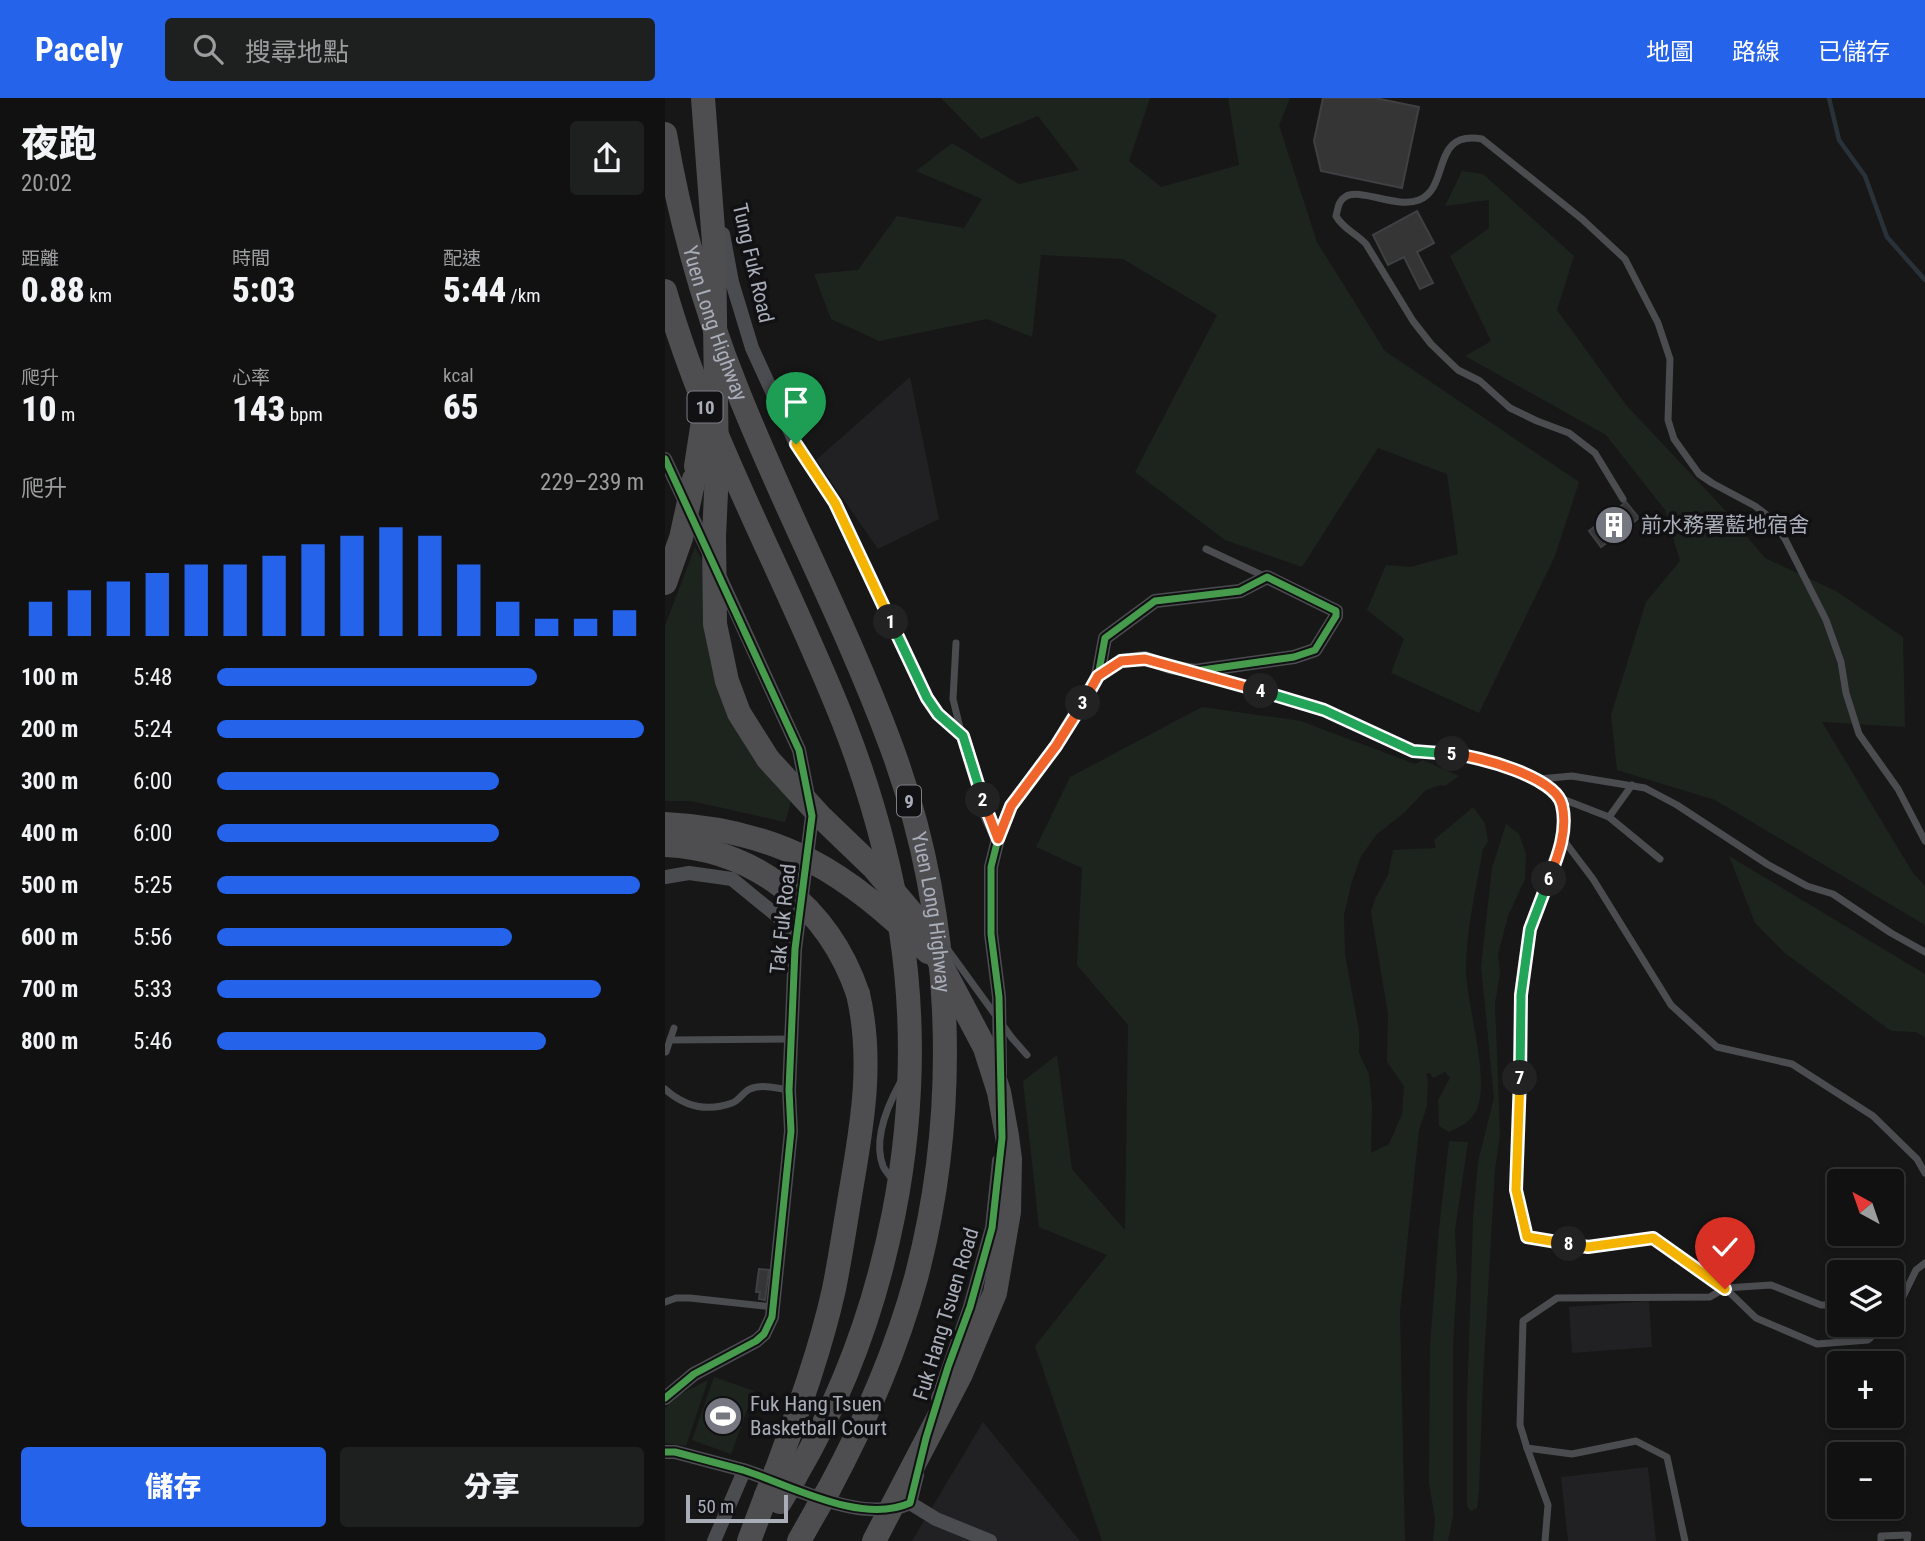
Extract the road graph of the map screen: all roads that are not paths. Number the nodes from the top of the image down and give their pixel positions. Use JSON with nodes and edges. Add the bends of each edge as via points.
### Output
{"nodes":[{"id":1,"x":702,"y":98,"type":"edge"},
{"id":2,"x":665,"y":134,"type":"edge"},
{"id":3,"x":665,"y":291,"type":"edge"},
{"id":4,"x":714,"y":348,"type":"junction"},
{"id":5,"x":665,"y":459,"type":"edge"},
{"id":6,"x":1623,"y":499,"type":"dead end"},
{"id":7,"x":1206,"y":549,"type":"dead end"},
{"id":8,"x":1266,"y":577,"type":"junction"},
{"id":9,"x":665,"y":583,"type":"edge"},
{"id":10,"x":956,"y":643,"type":"dead end"},
{"id":11,"x":1195,"y":671,"type":"junction"},
{"id":12,"x":1098,"y":676,"type":"junction"},
{"id":13,"x":963,"y":736,"type":"junction"},
{"id":14,"x":1539,"y":779,"type":"junction"},
{"id":15,"x":1632,"y":785,"type":"junction"},
{"id":16,"x":1557,"y":797,"type":"junction"},
{"id":17,"x":1609,"y":817,"type":"junction"},
{"id":18,"x":665,"y":824,"type":"edge"},
{"id":19,"x":1562,"y":838,"type":"junction"},
{"id":20,"x":998,"y":839,"type":"junction"},
{"id":21,"x":1925,"y":841,"type":"edge"},
{"id":22,"x":665,"y":845,"type":"edge"},
{"id":23,"x":1660,"y":859,"type":"dead end"},
{"id":24,"x":873,"y":867,"type":"junction"},
{"id":25,"x":665,"y":877,"type":"edge"},
{"id":26,"x":795,"y":948,"type":"junction"},
{"id":27,"x":1925,"y":952,"type":"edge"},
{"id":28,"x":945,"y":969,"type":"junction"},
{"id":29,"x":674,"y":1028,"type":"dead end"},
{"id":30,"x":792,"y":1039,"type":"junction"},
{"id":31,"x":670,"y":1040,"type":"junction"},
{"id":32,"x":666,"y":1052,"type":"edge"},
{"id":33,"x":1027,"y":1055,"type":"dead end"},
{"id":34,"x":665,"y":1089,"type":"edge"},
{"id":35,"x":789,"y":1090,"type":"junction"},
{"id":36,"x":1925,"y":1173,"type":"edge"},
{"id":37,"x":1925,"y":1263,"type":"edge"},
{"id":38,"x":1725,"y":1289,"type":"junction"},
{"id":39,"x":1904,"y":1294,"type":"edge"},
{"id":40,"x":665,"y":1302,"type":"edge"},
{"id":41,"x":1827,"y":1305,"type":"edge"},
{"id":42,"x":774,"y":1307,"type":"junction"},
{"id":43,"x":1871,"y":1337,"type":"edge"},
{"id":44,"x":665,"y":1398,"type":"edge"},
{"id":45,"x":1527,"y":1448,"type":"junction"},
{"id":46,"x":665,"y":1452,"type":"edge"},
{"id":47,"x":744,"y":1471,"type":"junction"},
{"id":48,"x":785,"y":1474,"type":"junction"},
{"id":49,"x":773,"y":1499,"type":"junction"},
{"id":50,"x":910,"y":1503,"type":"junction"},
{"id":51,"x":714,"y":1541,"type":"edge"},
{"id":52,"x":749,"y":1541,"type":"edge"},
{"id":53,"x":755,"y":1541,"type":"edge"},
{"id":54,"x":799,"y":1541,"type":"edge"},
{"id":55,"x":874,"y":1541,"type":"edge"},
{"id":56,"x":990,"y":1541,"type":"edge"},
{"id":57,"x":1545,"y":1541,"type":"edge"},
{"id":58,"x":1685,"y":1541,"type":"edge"},
{"id":59,"x":1881,"y":1541,"type":"edge"},
{"id":60,"x":1907,"y":1541,"type":"edge"}],
"edges":[{"from":1,"to":4,"type":"highway","bridge":true,"via":[[714,243]]},
{"from":1,"to":13,"type":"street","name":"Tung Fuk Road","via":[[732,282],[752,348],[796,444],[835,503],[927,698]]},
{"from":2,"to":54,"type":"highway","name":"Yuen Long Highway","number":"9","via":[[693,259],[732,376],[857,661],[903,780],[923,854],[944,999],[944,1092],[937,1169],[916,1276],[890,1357],[855,1439]]},
{"from":3,"to":48,"type":"highway","name":"Yuen Long Highway","number":"9","via":[[703,405],[832,695],[872,805],[901,936],[908,1069],[903,1147],[881,1269],[858,1343],[816,1442]]},
{"from":4,"to":9,"type":"highway","number":"10","bridge":true,"via":[[691,494]]},
{"from":4,"to":24,"type":"highway","bridge":true,"via":[[714,604],[727,681],[747,727],[768,759]]},
{"from":5,"to":26,"type":"street","name":"Tak Fuk Road","via":[[799,750],[811,816]]},
{"from":6,"to":21,"type":"lane","via":[[1595,453],[1569,433],[1510,408],[1431,344],[1366,244],[1340,224],[1336,216],[1339,202],[1356,194],[1415,202],[1428,196],[1448,149],[1469,137],[1482,139],[1625,258],[1658,323],[1670,359],[1668,420],[1674,439],[1699,474],[1755,506],[1772,519],[1785,539],[1826,620],[1859,734],[1898,789]]},
{"from":7,"to":8,"type":"lane"},
{"from":8,"to":11,"type":"street","via":[[1336,611],[1315,650]]},
{"from":8,"to":12,"type":"street","via":[[1240,591],[1155,601],[1105,638]]},
{"from":10,"to":13,"type":"lane","via":[[953,699]]},
{"from":11,"to":12,"type":"street","via":[[1145,659],[1121,661]]},
{"from":11,"to":14,"type":"lane","via":[[1324,710],[1413,751],[1457,754]]},
{"from":12,"to":20,"type":"street","name":"Fuk Hang Tsuen Road","via":[[1056,746],[1011,806]]},
{"from":13,"to":20,"type":"street"},
{"from":14,"to":15,"type":"lane","via":[[1572,776]]},
{"from":14,"to":16,"type":"lane"},
{"from":15,"to":17,"type":"lane"},
{"from":15,"to":27,"type":"lane","via":[[1677,805],[1767,864],[1833,894]]},
{"from":16,"to":17,"type":"lane"},
{"from":16,"to":19,"type":"lane","via":[[1562,801]]},
{"from":17,"to":23,"type":"lane"},
{"from":18,"to":28,"type":"highway","bridge":true,"via":[[767,842],[820,864],[854,887]]},
{"from":19,"to":36,"type":"lane","via":[[1593,879],[1671,1005],[1717,1047],[1792,1063],[1873,1116],[1917,1159]]},
{"from":19,"to":38,"type":"lane","via":[[1530,929],[1521,995],[1516,1190],[1527,1237],[1588,1247],[1653,1238]]},
{"from":20,"to":50,"type":"street","name":"Fuk Hang Tsuen Road","via":[[991,867],[991,934],[999,997],[1002,1138],[992,1228]]},
{"from":22,"to":48,"type":"highway","bridge":true,"via":[[723,855],[781,884],[828,933],[857,994],[866,1049],[860,1135],[831,1300],[792,1429]]},
{"from":24,"to":28,"type":"highway","bridge":true,"via":[[917,919]]},
{"from":24,"to":33,"type":"lane","bridge":true,"via":[[923,916]]},
{"from":25,"to":26,"type":"street","via":[[689,873],[732,879],[787,924]]},
{"from":26,"to":30,"type":"street","name":"Tak Fuk Road"},
{"from":28,"to":55,"type":"highway","bridge":true,"via":[[985,1048],[999,1092],[1010,1159],[1007,1231],[995,1293],[968,1359]]},
{"from":29,"to":31,"type":"lane"},
{"from":30,"to":31,"type":"lane"},
{"from":30,"to":35,"type":"street","name":"Tak Fuk Road"},
{"from":31,"to":32,"type":"lane"},
{"from":34,"to":35,"type":"lane","via":[[697,1108],[734,1103],[750,1089]]},
{"from":35,"to":42,"type":"street","name":"Tak Fuk Road","via":[[790,1132]]},
{"from":37,"to":39,"type":"lane","via":[[1916,1270]]},
{"from":38,"to":41,"type":"lane","via":[[1772,1285]]},
{"from":38,"to":43,"type":"lane","via":[[1756,1318],[1817,1344]]},
{"from":38,"to":45,"type":"lane","via":[[1710,1297],[1557,1298],[1523,1321],[1520,1425]]},
{"from":40,"to":42,"type":"lane","via":[[690,1298]]},
{"from":42,"to":44,"type":"street","name":"Tak Fuk Road","via":[[769,1325],[756,1341],[694,1374]]},
{"from":45,"to":57,"type":"lane","via":[[1548,1505]]},
{"from":45,"to":58,"type":"lane","via":[[1572,1454],[1636,1441],[1668,1457]]},
{"from":46,"to":47,"type":"street"},
{"from":47,"to":50,"type":"street","via":[[859,1508],[898,1508]]},
{"from":47,"to":51,"type":"street"},
{"from":48,"to":49,"type":"highway","bridge":true},
{"from":49,"to":52,"type":"highway"},
{"from":49,"to":53,"type":"highway"},
{"from":50,"to":56,"type":"street"},
{"from":59,"to":60,"type":"lane","via":[[1881,1536],[1908,1535]]}]}
